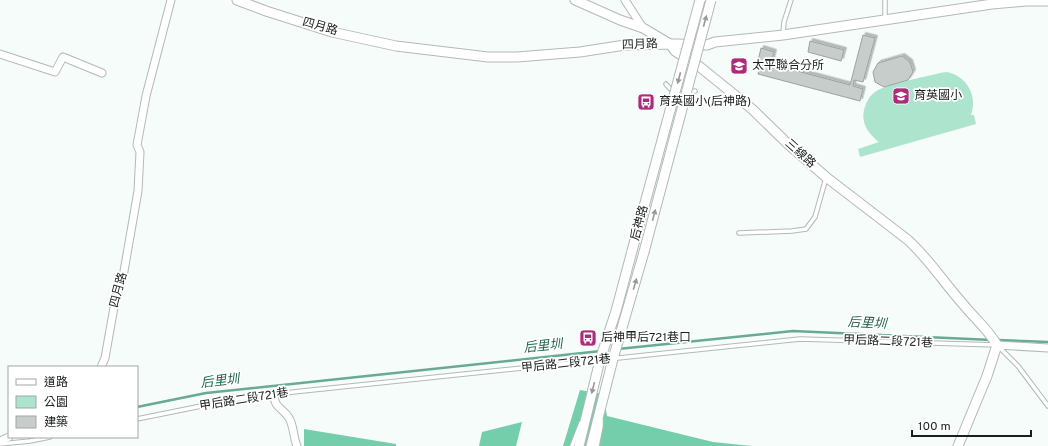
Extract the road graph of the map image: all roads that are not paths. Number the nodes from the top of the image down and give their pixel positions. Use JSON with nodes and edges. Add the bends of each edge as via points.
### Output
{"nodes":[{"id":1,"x":171,"y":0,"type":"edge"},
{"id":2,"x":237,"y":0,"type":"edge"},
{"id":3,"x":575,"y":0,"type":"edge"},
{"id":4,"x":625,"y":0,"type":"edge"},
{"id":5,"x":700,"y":0,"type":"edge"},
{"id":6,"x":711,"y":0,"type":"edge"},
{"id":7,"x":791,"y":0,"type":"edge"},
{"id":8,"x":885,"y":0,"type":"edge"},
{"id":9,"x":1026,"y":0,"type":"edge"},
{"id":10,"x":1048,"y":1,"type":"edge"},
{"id":11,"x":885,"y":19,"type":"junction"},
{"id":12,"x":643,"y":28,"type":"junction"},
{"id":13,"x":783,"y":35,"type":"junction"},
{"id":14,"x":670,"y":44,"type":"junction"},
{"id":15,"x":0,"y":54,"type":"edge"},
{"id":16,"x":102,"y":73,"type":"dead end"},
{"id":17,"x":666,"y":84,"type":"dead end"},
{"id":18,"x":695,"y":91,"type":"dead end"},
{"id":19,"x":826,"y":177,"type":"junction"},
{"id":20,"x":739,"y":233,"type":"dead end"},
{"id":21,"x":997,"y":345,"type":"junction"},
{"id":22,"x":1048,"y":348,"type":"edge"},
{"id":23,"x":612,"y":359,"type":"junction"},
{"id":24,"x":600,"y":360,"type":"junction"},
{"id":25,"x":101,"y":366,"type":"edge"},
{"id":26,"x":274,"y":394,"type":"junction"},
{"id":27,"x":589,"y":406,"type":"junction"},
{"id":28,"x":1048,"y":406,"type":"edge"},
{"id":29,"x":601,"y":407,"type":"junction"},
{"id":30,"x":138,"y":419,"type":"edge"},
{"id":31,"x":45,"y":438,"type":"edge"},
{"id":32,"x":0,"y":444,"type":"edge"},
{"id":33,"x":297,"y":446,"type":"edge"},
{"id":34,"x":572,"y":446,"type":"edge"},
{"id":35,"x":579,"y":446,"type":"edge"},
{"id":36,"x":591,"y":446,"type":"edge"},
{"id":37,"x":597,"y":446,"type":"edge"},
{"id":38,"x":958,"y":446,"type":"edge"}],
"edges":[{"from":1,"to":25,"type":"street","name":"四月路","via":[[146,96],[137,145],[140,152],[138,191],[123,277],[116,296]]},
{"from":2,"to":14,"type":"street","name":"四月路","via":[[266,12],[396,46],[488,57],[580,52],[625,45]]},
{"from":3,"to":12,"type":"street","name":"三線路"},
{"from":4,"to":12,"type":"street"},
{"from":5,"to":24,"type":"street","name":"后神路","one_way":true,"bridge":true,"via":[[616,311]]},
{"from":23,"to":6,"type":"street","name":"后神路","one_way":true,"bridge":true,"via":[[644,252]]},
{"from":7,"to":13,"type":"lane"},
{"from":8,"to":11,"type":"lane"},
{"from":9,"to":10,"type":"street","name":"四月路"},
{"from":9,"to":11,"type":"street","name":"四月路"},
{"from":11,"to":13,"type":"street","name":"四月路"},
{"from":12,"to":14,"type":"street","name":"三線路"},
{"from":13,"to":14,"type":"street","name":"四月路","via":[[707,45]]},
{"from":14,"to":19,"type":"street","name":"三線路","via":[[675,51],[700,67],[752,109]]},
{"from":15,"to":16,"type":"street","via":[[55,72],[63,57]]},
{"from":17,"to":18,"type":"lane","via":[[672,92],[681,94]]},
{"from":19,"to":20,"type":"lane","via":[[815,217],[806,229]]},
{"from":19,"to":21,"type":"street","name":"三線路","via":[[921,252]]},
{"from":21,"to":22,"type":"street"},
{"from":21,"to":23,"type":"lane","name":"甲后路二段721巷","via":[[800,339]]},
{"from":21,"to":28,"type":"lane","via":[[1018,366]]},
{"from":21,"to":38,"type":"street"},
{"from":23,"to":24,"type":"lane","name":"甲后路二段721巷"},
{"from":23,"to":29,"type":"street","name":"后神路"},
{"from":24,"to":26,"type":"lane","name":"甲后路二段721巷"},
{"from":24,"to":27,"type":"street","name":"后神路","one_way":true},
{"from":26,"to":30,"type":"lane","name":"甲后路二段721巷"},
{"from":26,"to":33,"type":"street","via":[[277,407],[284,411],[292,423]]},
{"from":27,"to":34,"type":"lane"},
{"from":27,"to":35,"type":"street","name":"后神路"},
{"from":29,"to":36,"type":"street","name":"后神路"},
{"from":29,"to":37,"type":"lane"},
{"from":31,"to":32,"type":"lane"}]}
